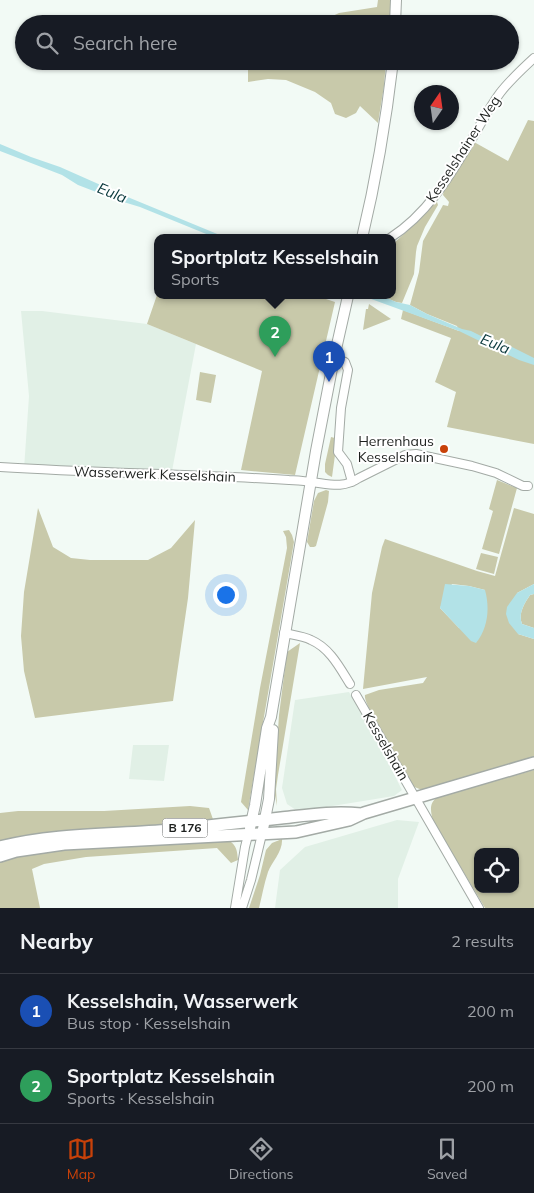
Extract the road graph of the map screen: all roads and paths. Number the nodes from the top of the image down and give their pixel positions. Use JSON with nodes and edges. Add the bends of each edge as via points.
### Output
{"nodes":[{"id":1,"x":396,"y":0,"type":"edge"},
{"id":2,"x":395,"y":15,"type":"edge"},
{"id":3,"x":534,"y":58,"type":"edge"},
{"id":4,"x":392,"y":70,"type":"edge"},
{"id":5,"x":363,"y":234,"type":"edge"},
{"id":6,"x":396,"y":234,"type":"edge"},
{"id":7,"x":347,"y":300,"type":"edge"},
{"id":8,"x":334,"y":358,"type":"junction"},
{"id":9,"x":0,"y":467,"type":"edge"},
{"id":10,"x":311,"y":482,"type":"junction"},
{"id":11,"x":352,"y":482,"type":"junction"},
{"id":12,"x":528,"y":486,"type":"dead end"},
{"id":13,"x":284,"y":633,"type":"junction"},
{"id":14,"x":350,"y":684,"type":"dead end"},
{"id":15,"x":356,"y":695,"type":"dead end"},
{"id":16,"x":271,"y":717,"type":"junction"},
{"id":17,"x":534,"y":763,"type":"edge"},
{"id":18,"x":416,"y":798,"type":"junction"},
{"id":19,"x":362,"y":814,"type":"junction"},
{"id":20,"x":264,"y":820,"type":"junction"},
{"id":21,"x":251,"y":821,"type":"junction"},
{"id":22,"x":248,"y":834,"type":"junction"},
{"id":23,"x":262,"y":834,"type":"junction"},
{"id":24,"x":0,"y":847,"type":"edge"},
{"id":25,"x":0,"y":856,"type":"edge"},
{"id":26,"x":235,"y":908,"type":"edge"},
{"id":27,"x":242,"y":908,"type":"edge"},
{"id":28,"x":479,"y":908,"type":"edge"}],
"edges":[{"from":1,"to":2,"type":"main road"},
{"from":3,"to":6,"type":"street","name":"Kesselshainer Weg","via":[[499,94],[449,177],[428,204],[413,222]]},
{"from":4,"to":5,"type":"main road","via":[[379,160]]},
{"from":7,"to":8,"type":"main road"},
{"from":8,"to":10,"type":"main road"},
{"from":8,"to":11,"type":"street","via":[[345,362],[348,370],[338,452],[347,464]]},
{"from":9,"to":10,"type":"street","name":"Wasserwerk Kesselshain"},
{"from":10,"to":11,"type":"street","via":[[333,486]]},
{"from":10,"to":13,"type":"main road"},
{"from":11,"to":12,"type":"street","via":[[405,455],[416,454],[472,466]]},
{"from":13,"to":14,"type":"street","via":[[316,642],[332,656]]},
{"from":13,"to":16,"type":"main road"},
{"from":15,"to":18,"type":"street","name":"Kesselshain"},
{"from":16,"to":20,"type":"main road","via":[[273,738],[269,799]]},
{"from":16,"to":21,"type":"main road"},
{"from":17,"to":18,"type":"main road","number":"B 176"},
{"from":18,"to":19,"type":"main road","number":"B 176"},
{"from":18,"to":28,"type":"street","name":"Kesselshain"},
{"from":19,"to":20,"type":"main road","number":"B 176","via":[[346,812]]},
{"from":19,"to":23,"type":"main road","number":"B 176","via":[[310,830]]},
{"from":20,"to":21,"type":"main road","number":"B 176"},
{"from":20,"to":23,"type":"main road"},
{"from":21,"to":22,"type":"main road"},
{"from":21,"to":24,"type":"main road","number":"B 176","via":[[48,838]]},
{"from":22,"to":23,"type":"main road","number":"B 176"},
{"from":22,"to":25,"type":"main road","number":"B 176","via":[[64,844]]},
{"from":22,"to":26,"type":"street"},
{"from":23,"to":27,"type":"street"}]}
